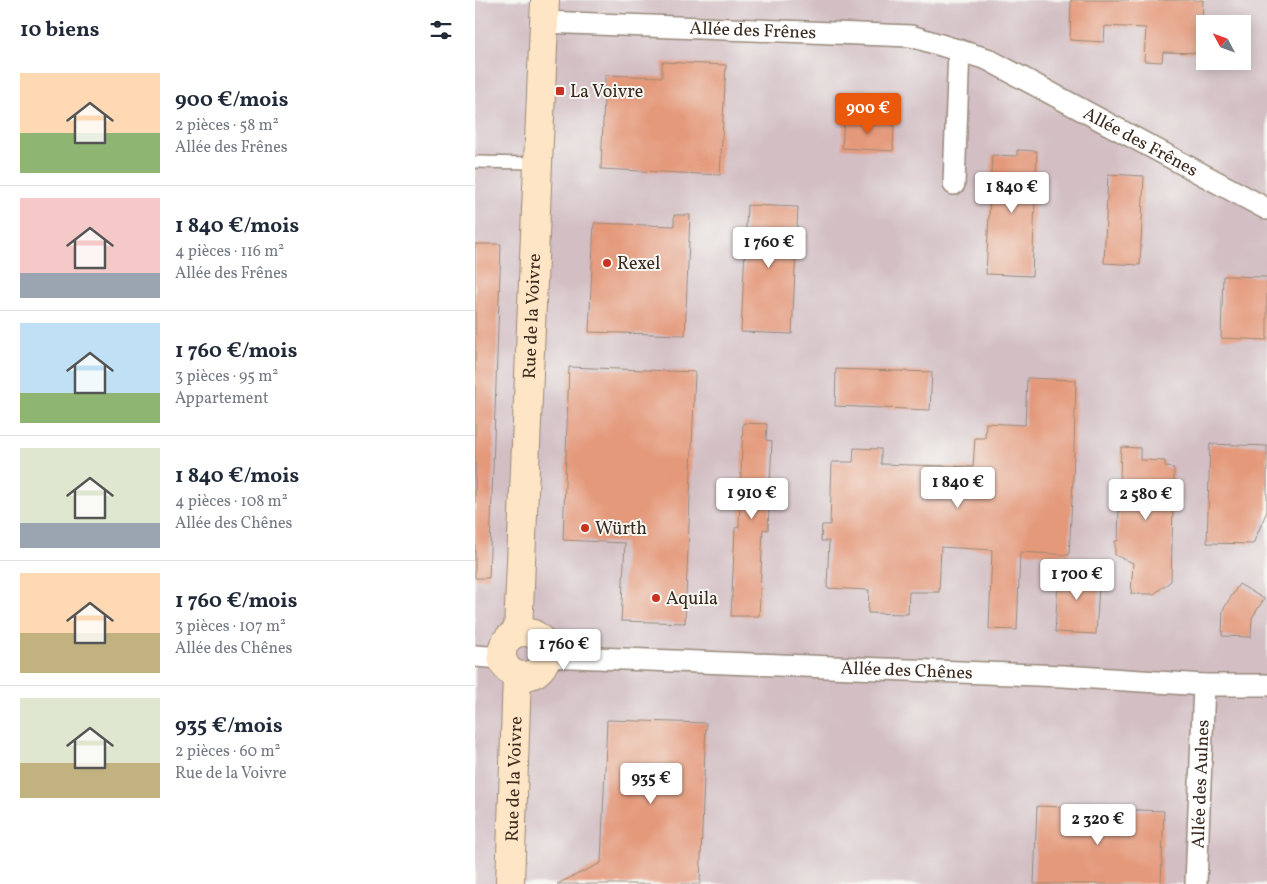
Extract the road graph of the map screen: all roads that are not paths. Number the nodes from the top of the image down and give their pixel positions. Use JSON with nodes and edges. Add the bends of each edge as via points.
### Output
{"nodes":[{"id":1,"x":544,"y":11,"type":"edge"},
{"id":2,"x":959,"y":50,"type":"junction"},
{"id":3,"x":475,"y":162,"type":"edge"},
{"id":4,"x":538,"y":163,"type":"junction"},
{"id":5,"x":954,"y":184,"type":"dead end"},
{"id":6,"x":1267,"y":209,"type":"edge"},
{"id":7,"x":518,"y":632,"type":"junction"},
{"id":8,"x":475,"y":656,"type":"edge"},
{"id":9,"x":547,"y":656,"type":"junction"},
{"id":10,"x":510,"y":666,"type":"junction"},
{"id":11,"x":1204,"y":685,"type":"junction"},
{"id":12,"x":1267,"y":685,"type":"edge"},
{"id":13,"x":510,"y":884,"type":"edge"},
{"id":14,"x":1196,"y":884,"type":"edge"}],
"edges":[{"from":1,"to":2,"type":"street","name":"Allée des Frênes","via":[[911,36]]},
{"from":1,"to":4,"type":"street","name":"Rue de la Voivre"},
{"from":2,"to":5,"type":"street"},
{"from":2,"to":6,"type":"street","name":"Allée des Frênes","via":[[987,59]]},
{"from":3,"to":4,"type":"lane"},
{"from":4,"to":7,"type":"street","name":"Rue de la Voivre"},
{"from":7,"to":9,"type":"street","via":[[525,631],[539,637]]},
{"from":7,"to":10,"type":"street","via":[[504,645]]},
{"from":8,"to":10,"type":"street"},
{"from":9,"to":10,"type":"street","via":[[537,672],[524,676]]},
{"from":9,"to":11,"type":"street","name":"Allée des Chênes","via":[[1063,676]]},
{"from":10,"to":13,"type":"street","name":"Rue de la Voivre"},
{"from":11,"to":12,"type":"street","name":"Allée des Chênes"},
{"from":11,"to":14,"type":"street","name":"Allée des Aulnes"}]}
